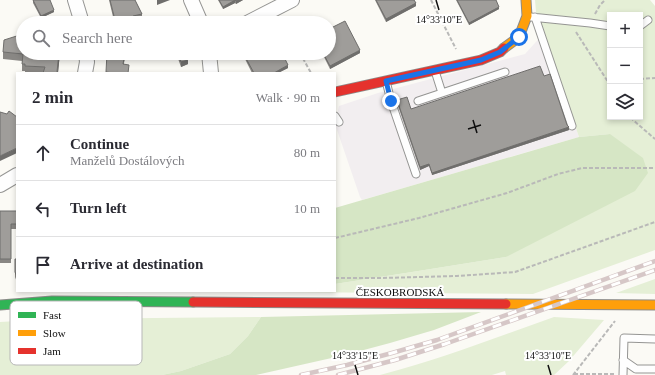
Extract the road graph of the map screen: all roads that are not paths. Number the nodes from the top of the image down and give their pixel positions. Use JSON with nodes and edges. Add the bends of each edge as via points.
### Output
{"nodes":[{"id":1,"x":75,"y":0,"type":"edge"},
{"id":2,"x":191,"y":0,"type":"edge"},
{"id":3,"x":292,"y":0,"type":"edge"},
{"id":4,"x":526,"y":0,"type":"edge"},
{"id":5,"x":80,"y":16,"type":"edge"},
{"id":6,"x":198,"y":16,"type":"edge"},
{"id":7,"x":261,"y":16,"type":"edge"},
{"id":8,"x":531,"y":17,"type":"junction"},
{"id":9,"x":648,"y":20,"type":"dead end"},
{"id":10,"x":643,"y":24,"type":"edge"},
{"id":11,"x":607,"y":26,"type":"edge"},
{"id":12,"x":87,"y":60,"type":"edge"},
{"id":13,"x":210,"y":60,"type":"edge"},
{"id":14,"x":434,"y":71,"type":"junction"},
{"id":15,"x":86,"y":72,"type":"edge"},
{"id":16,"x":211,"y":72,"type":"edge"},
{"id":17,"x":504,"y":72,"type":"dead end"},
{"id":18,"x":386,"y":81,"type":"junction"},
{"id":19,"x":336,"y":92,"type":"edge"},
{"id":20,"x":442,"y":93,"type":"junction"},
{"id":21,"x":418,"y":101,"type":"dead end"},
{"id":22,"x":572,"y":126,"type":"dead end"},
{"id":23,"x":416,"y":174,"type":"dead end"},
{"id":24,"x":16,"y":176,"type":"edge"},
{"id":25,"x":0,"y":185,"type":"edge"},
{"id":26,"x":16,"y":188,"type":"edge"},
{"id":27,"x":0,"y":189,"type":"edge"},
{"id":28,"x":213,"y":297,"type":"edge"},
{"id":29,"x":84,"y":301,"type":"edge"},
{"id":30,"x":0,"y":304,"type":"edge"},
{"id":31,"x":10,"y":304,"type":"edge"},
{"id":32,"x":655,"y":305,"type":"edge"},
{"id":33,"x":655,"y":339,"type":"edge"},
{"id":34,"x":623,"y":360,"type":"junction"},
{"id":35,"x":655,"y":369,"type":"edge"},
{"id":36,"x":623,"y":375,"type":"edge"}],
"edges":[{"from":1,"to":5,"type":"street"},
{"from":2,"to":6,"type":"street"},
{"from":3,"to":7,"type":"street"},
{"from":4,"to":8,"type":"main road"},
{"from":8,"to":11,"type":"lane"},
{"from":8,"to":14,"type":"main road","via":[[519,37],[500,52],[481,60]]},
{"from":8,"to":22,"type":"lane"},
{"from":9,"to":10,"type":"lane"},
{"from":12,"to":15,"type":"street"},
{"from":13,"to":16,"type":"street"},
{"from":14,"to":18,"type":"main road"},
{"from":14,"to":20,"type":"lane"},
{"from":17,"to":20,"type":"lane"},
{"from":18,"to":19,"type":"main road"},
{"from":18,"to":23,"type":"lane"},
{"from":20,"to":21,"type":"lane"},
{"from":24,"to":25,"type":"street"},
{"from":26,"to":27,"type":"street"},
{"from":28,"to":29,"type":"main road","name":"ČESKOBRODSKÁ"},
{"from":28,"to":32,"type":"main road","name":"ČESKOBRODSKÁ"},
{"from":30,"to":31,"type":"main road","name":"ČESKOBRODSKÁ"},
{"from":33,"to":34,"type":"lane","via":[[624,338]]},
{"from":34,"to":35,"type":"lane","via":[[636,369]]},
{"from":34,"to":36,"type":"lane"}]}
